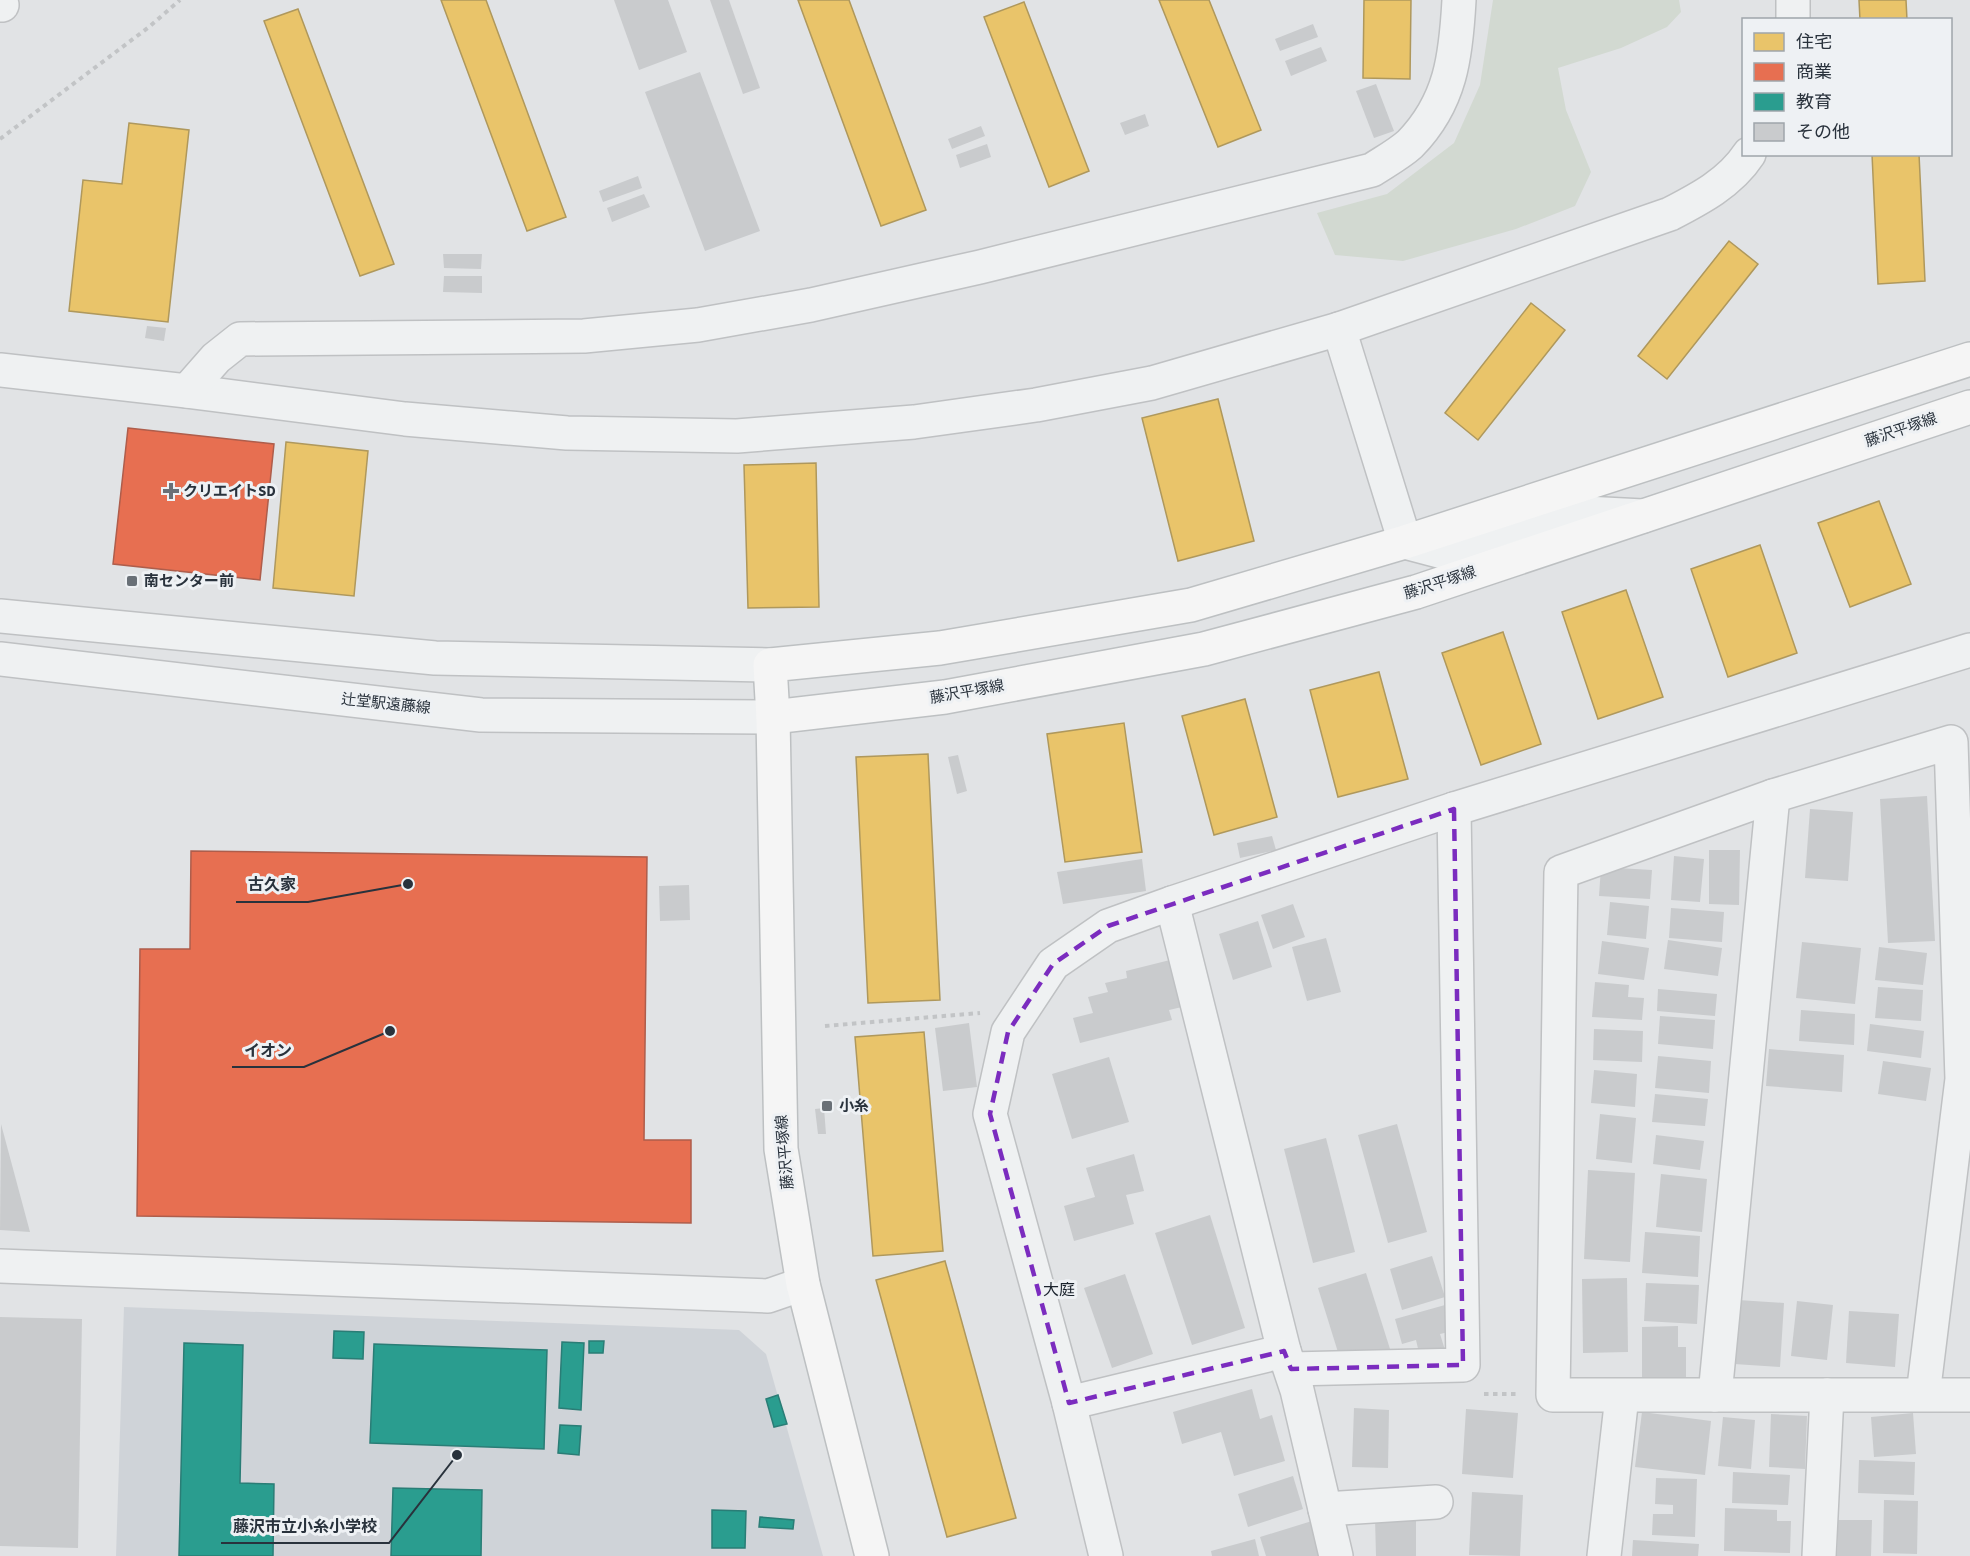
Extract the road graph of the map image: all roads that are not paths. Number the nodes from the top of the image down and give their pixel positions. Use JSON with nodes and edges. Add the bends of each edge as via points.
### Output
{"nodes":[{"id":1,"x":1459,"y":0,"type":"edge"},
{"id":2,"x":1793,"y":0,"type":"edge"},
{"id":3,"x":1792,"y":18,"type":"edge"},
{"id":4,"x":1748,"y":156,"type":"edge"},
{"id":5,"x":1339,"y":329,"type":"junction"},
{"id":6,"x":1970,"y":359,"type":"edge"},
{"id":7,"x":0,"y":370,"type":"edge"},
{"id":8,"x":187,"y":391,"type":"junction"},
{"id":9,"x":1970,"y":406,"type":"edge"},
{"id":10,"x":1644,"y":516,"type":"junction"},
{"id":11,"x":1405,"y":542,"type":"junction"},
{"id":12,"x":0,"y":616,"type":"edge"},
{"id":13,"x":1970,"y":650,"type":"edge"},
{"id":14,"x":0,"y":659,"type":"edge"},
{"id":15,"x":770,"y":665,"type":"junction"},
{"id":16,"x":773,"y":717,"type":"junction"},
{"id":17,"x":1773,"y":796,"type":"junction"},
{"id":18,"x":1454,"y":809,"type":"junction"},
{"id":19,"x":1172,"y":903,"type":"junction"},
{"id":20,"x":0,"y":1266,"type":"edge"},
{"id":21,"x":803,"y":1284,"type":"junction"},
{"id":22,"x":1288,"y":1360,"type":"junction"},
{"id":23,"x":1715,"y":1395,"type":"junction"},
{"id":24,"x":1827,"y":1395,"type":"junction"},
{"id":25,"x":1923,"y":1395,"type":"junction"},
{"id":26,"x":1970,"y":1395,"type":"edge"},
{"id":27,"x":1622,"y":1396,"type":"junction"},
{"id":28,"x":1069,"y":1403,"type":"junction"},
{"id":29,"x":1436,"y":1502,"type":"dead end"},
{"id":30,"x":1325,"y":1509,"type":"junction"},
{"id":31,"x":1096,"y":1553,"type":"edge"},
{"id":32,"x":872,"y":1556,"type":"edge"},
{"id":33,"x":1336,"y":1556,"type":"edge"},
{"id":34,"x":1604,"y":1556,"type":"edge"},
{"id":35,"x":1819,"y":1556,"type":"edge"}],
"edges":[{"from":1,"to":8,"type":"street","via":[[1451,75],[1434,114],[1408,145],[1372,170],[812,305],[698,325],[584,336],[240,339],[216,358]]},
{"from":2,"to":3,"type":"street"},
{"from":4,"to":5,"type":"street","via":[[1710,193],[1670,214]]},
{"from":5,"to":8,"type":"street","via":[[1152,383],[1036,405],[914,422],[737,436],[567,433],[405,419]]},
{"from":5,"to":11,"type":"street"},
{"from":6,"to":11,"type":"main road"},
{"from":7,"to":8,"type":"street"},
{"from":9,"to":10,"type":"main road","name":"藤沢平塚線"},
{"from":10,"to":11,"type":"street","via":[[1585,513],[1458,555]]},
{"from":10,"to":16,"type":"main road","name":"藤沢平塚線","via":[[1416,592],[1204,649],[945,697]]},
{"from":11,"to":15,"type":"main road","via":[[1191,605],[940,648]]},
{"from":12,"to":15,"type":"street","via":[[435,658]]},
{"from":13,"to":18,"type":"street"},
{"from":14,"to":16,"type":"street","name":"辻堂駅遠藤線","via":[[481,715]]},
{"from":15,"to":16,"type":"main road"},
{"from":16,"to":21,"type":"main road","name":"藤沢平塚線","via":[[781,1149]]},
{"from":17,"to":23,"type":"street"},
{"from":17,"to":25,"type":"street","via":[[1951,742],[1962,1079]]},
{"from":17,"to":27,"type":"street","via":[[1561,872],[1554,1395]]},
{"from":18,"to":19,"type":"street"},
{"from":18,"to":22,"type":"street","via":[[1463,1365]]},
{"from":19,"to":22,"type":"street"},
{"from":19,"to":28,"type":"street","via":[[1108,926],[1053,964],[1008,1032],[990,1114]]},
{"from":20,"to":21,"type":"street","via":[[768,1296]]},
{"from":21,"to":32,"type":"main road","name":"藤沢平塚線"},
{"from":22,"to":28,"type":"street"},
{"from":22,"to":30,"type":"street"},
{"from":23,"to":24,"type":"street"},
{"from":23,"to":27,"type":"street"},
{"from":24,"to":25,"type":"street"},
{"from":24,"to":35,"type":"street"},
{"from":25,"to":26,"type":"street"},
{"from":27,"to":34,"type":"street"},
{"from":28,"to":31,"type":"street"},
{"from":29,"to":30,"type":"street"},
{"from":30,"to":33,"type":"street"}]}
